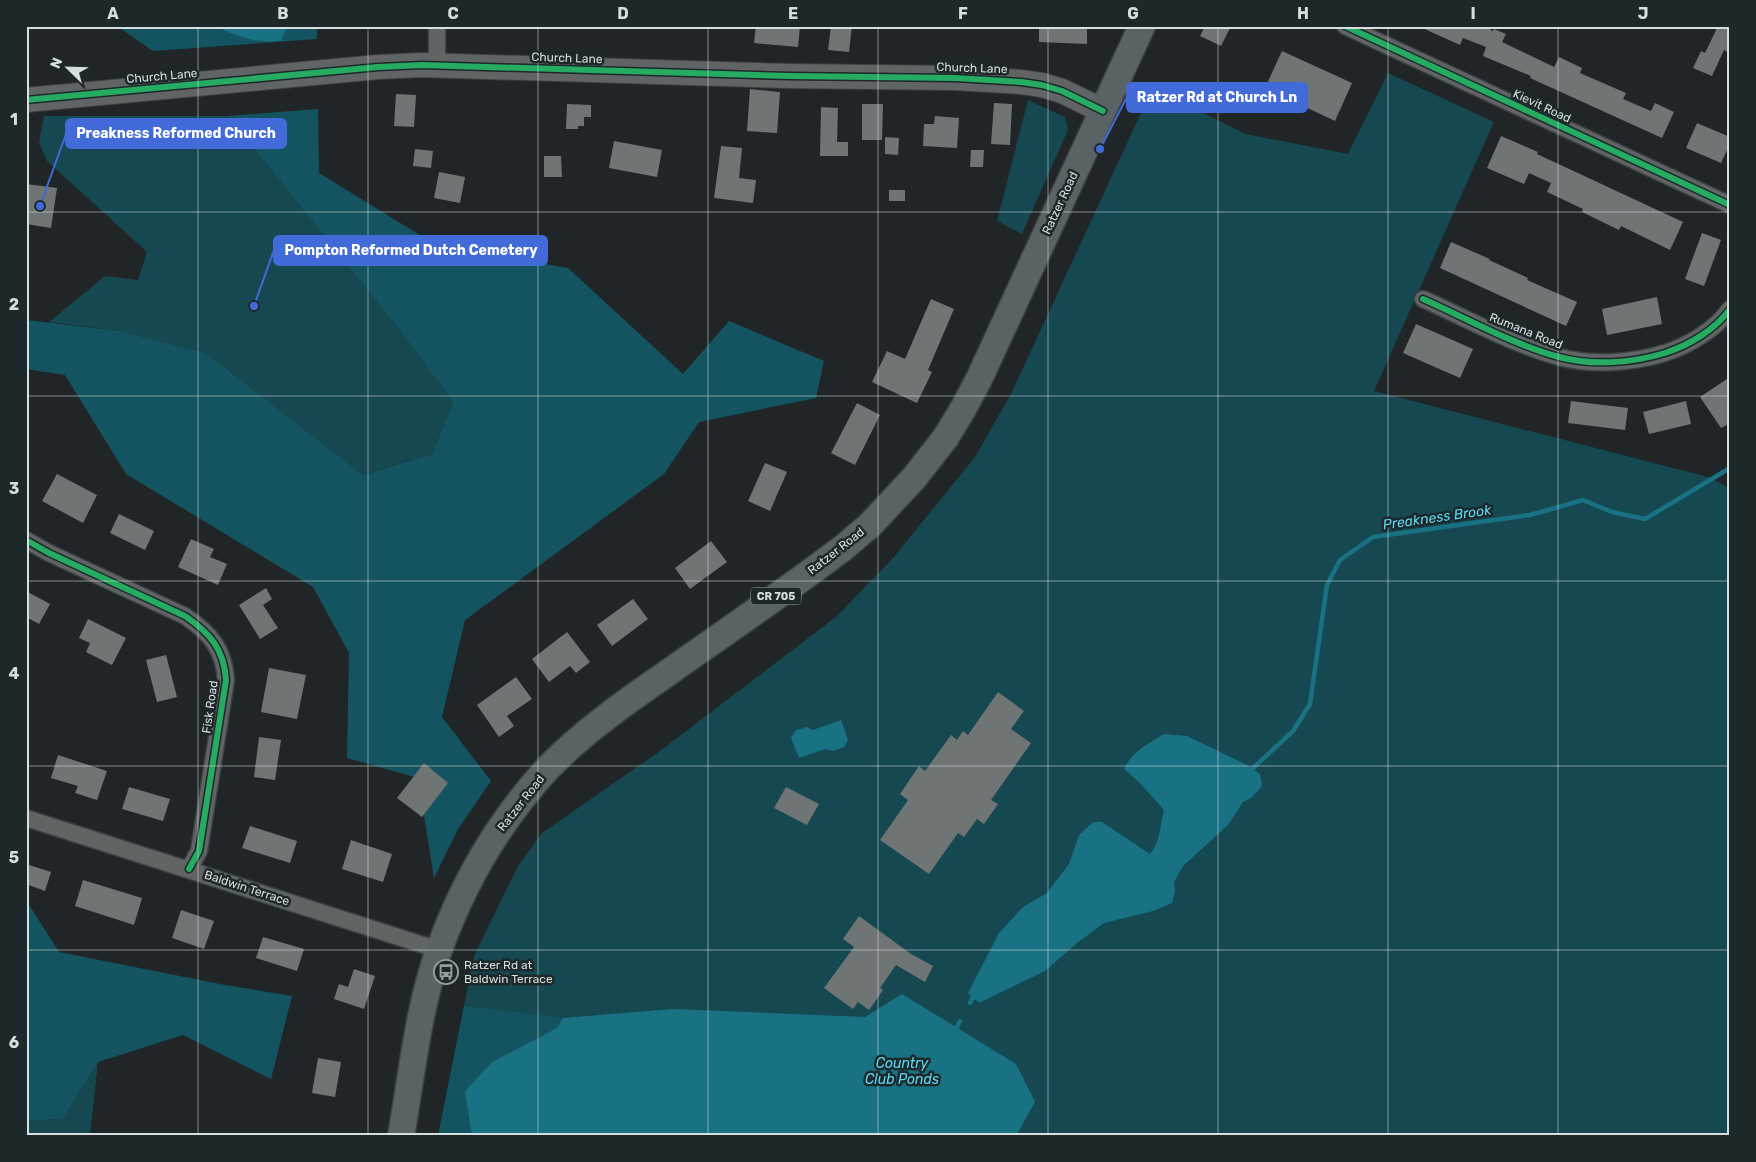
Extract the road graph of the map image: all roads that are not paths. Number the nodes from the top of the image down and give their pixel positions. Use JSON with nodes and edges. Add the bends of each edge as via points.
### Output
{"nodes":[{"id":1,"x":437,"y":26,"type":"edge"},
{"id":2,"x":1142,"y":26,"type":"edge"},
{"id":3,"x":1345,"y":26,"type":"edge"},
{"id":4,"x":436,"y":66,"type":"junction"},
{"id":5,"x":26,"y":100,"type":"edge"},
{"id":6,"x":1103,"y":111,"type":"junction"},
{"id":7,"x":1730,"y":205,"type":"edge"},
{"id":8,"x":1423,"y":298,"type":"dead end"},
{"id":9,"x":1730,"y":309,"type":"edge"},
{"id":10,"x":26,"y":540,"type":"edge"},
{"id":11,"x":26,"y":818,"type":"edge"},
{"id":12,"x":189,"y":869,"type":"junction"},
{"id":13,"x":439,"y":950,"type":"junction"},
{"id":14,"x":401,"y":1136,"type":"edge"}],
"edges":[{"from":1,"to":4,"type":"street"},
{"from":2,"to":6,"type":"main road","name":"Ratzer Road","number":"CR 705"},
{"from":3,"to":7,"type":"street","name":"Kievit Road"},
{"from":4,"to":5,"type":"street","name":"Church Lane","via":[[378,68]]},
{"from":4,"to":6,"type":"street","name":"Church Lane","via":[[1021,82],[1062,91]]},
{"from":6,"to":13,"type":"main road","name":"Ratzer Road","number":"CR 705","via":[[979,379],[930,459],[870,524],[843,548],[599,723],[548,768],[488,847],[459,900]]},
{"from":8,"to":9,"type":"street","name":"Rumana Road","via":[[1522,344],[1560,357],[1597,362],[1650,358],[1674,350],[1709,330]]},
{"from":10,"to":12,"type":"street","name":"Fisk Road","via":[[185,616],[212,638],[220,652],[226,680],[199,851]]},
{"from":11,"to":12,"type":"street","name":"Baldwin Terrace"},
{"from":12,"to":13,"type":"street","name":"Baldwin Terrace"},
{"from":13,"to":14,"type":"main road","name":"Ratzer Road","number":"CR 705","via":[[423,1011]]}]}
